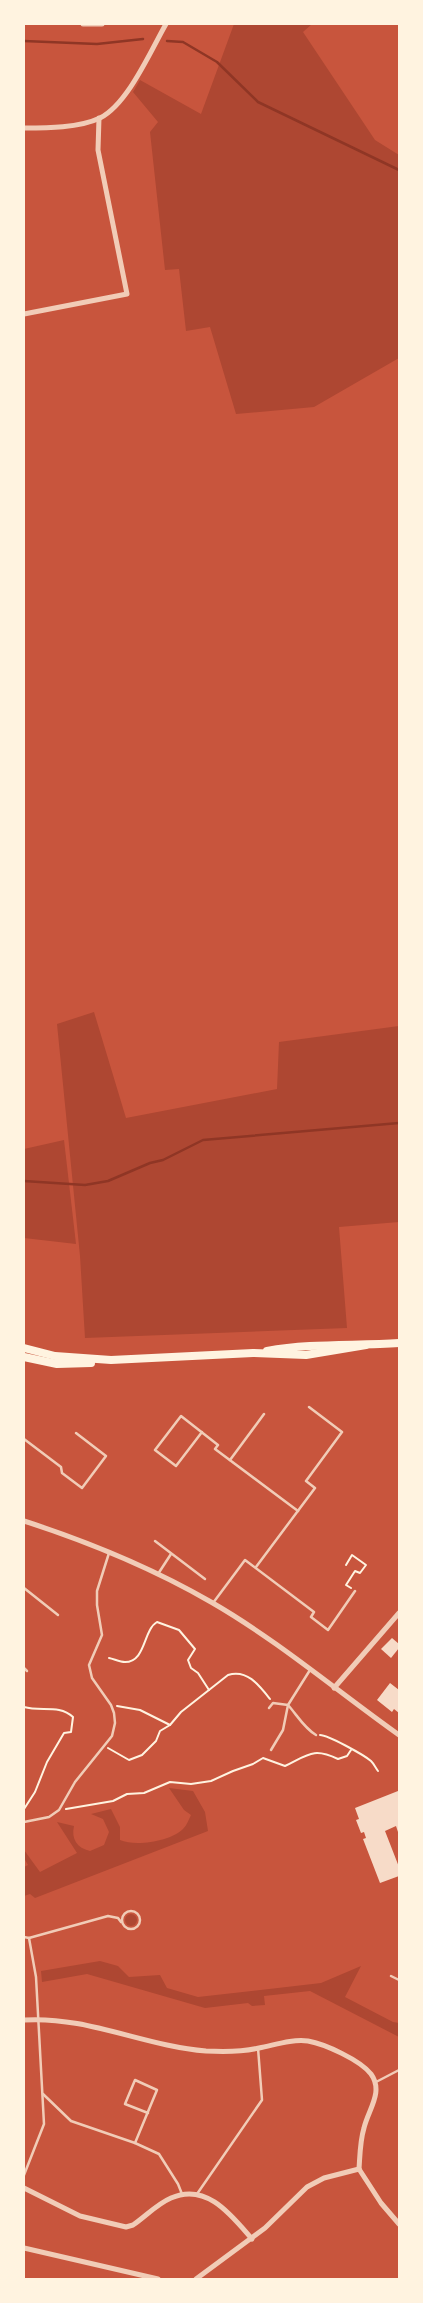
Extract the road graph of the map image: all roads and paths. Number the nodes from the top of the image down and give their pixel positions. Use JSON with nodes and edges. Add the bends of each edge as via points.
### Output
{"nodes":[{"id":1,"x":83,"y":24,"type":"edge"},
{"id":2,"x":102,"y":24,"type":"edge"},
{"id":3,"x":166,"y":24,"type":"edge"},
{"id":4,"x":99,"y":118,"type":"junction"},
{"id":5,"x":24,"y":128,"type":"edge"},
{"id":6,"x":24,"y":314,"type":"edge"},
{"id":7,"x":399,"y":1343,"type":"edge"},
{"id":8,"x":24,"y":1348,"type":"edge"},
{"id":9,"x":24,"y":1357,"type":"edge"},
{"id":10,"x":111,"y":1360,"type":"junction"},
{"id":11,"x":309,"y":1406,"type":"dead end"},
{"id":12,"x":264,"y":1414,"type":"dead end"},
{"id":13,"x":202,"y":1432,"type":"junction"},
{"id":14,"x":76,"y":1433,"type":"dead end"},
{"id":15,"x":24,"y":1438,"type":"edge"},
{"id":16,"x":230,"y":1460,"type":"junction"},
{"id":17,"x":298,"y":1511,"type":"junction"},
{"id":18,"x":24,"y":1521,"type":"edge"},
{"id":19,"x":155,"y":1541,"type":"dead end"},
{"id":20,"x":110,"y":1552,"type":"junction"},
{"id":21,"x":172,"y":1554,"type":"junction"},
{"id":22,"x":346,"y":1565,"type":"dead end"},
{"id":23,"x":256,"y":1568,"type":"junction"},
{"id":24,"x":158,"y":1574,"type":"junction"},
{"id":25,"x":206,"y":1579,"type":"dead end"},
{"id":26,"x":24,"y":1588,"type":"edge"},
{"id":27,"x":355,"y":1591,"type":"joint"},
{"id":28,"x":213,"y":1603,"type":"junction"},
{"id":29,"x":399,"y":1613,"type":"edge"},
{"id":30,"x":58,"y":1615,"type":"dead end"},
{"id":31,"x":109,"y":1658,"type":"dead end"},
{"id":32,"x":24,"y":1668,"type":"edge"},
{"id":33,"x":310,"y":1670,"type":"junction"},
{"id":34,"x":27,"y":1671,"type":"dead end"},
{"id":35,"x":334,"y":1688,"type":"junction"},
{"id":36,"x":209,"y":1690,"type":"junction"},
{"id":37,"x":273,"y":1703,"type":"junction"},
{"id":38,"x":111,"y":1705,"type":"junction"},
{"id":39,"x":288,"y":1705,"type":"junction"},
{"id":40,"x":24,"y":1707,"type":"edge"},
{"id":41,"x":269,"y":1708,"type":"dead end"},
{"id":42,"x":170,"y":1725,"type":"junction"},
{"id":43,"x":316,"y":1735,"type":"joint"},
{"id":44,"x":399,"y":1735,"type":"edge"},
{"id":45,"x":106,"y":1746,"type":"junction"},
{"id":46,"x":271,"y":1750,"type":"dead end"},
{"id":47,"x":351,"y":1750,"type":"junction"},
{"id":48,"x":378,"y":1771,"type":"dead end"},
{"id":49,"x":24,"y":1809,"type":"edge"},
{"id":50,"x":59,"y":1810,"type":"junction"},
{"id":51,"x":24,"y":1822,"type":"edge"},
{"id":52,"x":121,"y":1922,"type":"junction"},
{"id":53,"x":24,"y":1937,"type":"edge"},
{"id":54,"x":29,"y":1938,"type":"junction"},
{"id":55,"x":391,"y":1976,"type":"dead end"},
{"id":56,"x":399,"y":1980,"type":"edge"},
{"id":57,"x":24,"y":2020,"type":"edge"},
{"id":58,"x":38,"y":2020,"type":"junction"},
{"id":59,"x":258,"y":2048,"type":"junction"},
{"id":60,"x":399,"y":2070,"type":"edge"},
{"id":61,"x":375,"y":2082,"type":"junction"},
{"id":62,"x":43,"y":2094,"type":"junction"},
{"id":63,"x":148,"y":2113,"type":"junction"},
{"id":64,"x":135,"y":2143,"type":"junction"},
{"id":65,"x":359,"y":2169,"type":"junction"},
{"id":66,"x":24,"y":2175,"type":"edge"},
{"id":67,"x":24,"y":2188,"type":"edge"},
{"id":68,"x":182,"y":2194,"type":"junction"},
{"id":69,"x":196,"y":2195,"type":"junction"},
{"id":70,"x":399,"y":2224,"type":"edge"},
{"id":71,"x":252,"y":2239,"type":"junction"},
{"id":72,"x":24,"y":2248,"type":"edge"},
{"id":73,"x":158,"y":2279,"type":"edge"},
{"id":74,"x":196,"y":2279,"type":"edge"}],
"edges":[{"from":1,"to":2,"type":"street"},
{"from":3,"to":4,"type":"street","via":[[132,83],[108,113]]},
{"from":4,"to":5,"type":"street","via":[[60,126]]},
{"from":4,"to":6,"type":"street","via":[[98,150],[127,294]]},
{"from":7,"to":10,"type":"main road","via":[[314,1344],[253,1353]]},
{"from":8,"to":10,"type":"main road","via":[[55,1356]]},
{"from":9,"to":10,"type":"main road","via":[[68,1365]]},
{"from":11,"to":17,"type":"lane","via":[[342,1432],[306,1481],[316,1488]]},
{"from":12,"to":16,"type":"lane"},
{"from":13,"to":13,"type":"lane","via":[[181,1416],[156,1450],[176,1466]]},
{"from":13,"to":16,"type":"lane","via":[[218,1445],[215,1449]]},
{"from":14,"to":15,"type":"lane","via":[[106,1456],[82,1488]]},
{"from":16,"to":17,"type":"lane"},
{"from":17,"to":23,"type":"lane"},
{"from":18,"to":20,"type":"street"},
{"from":19,"to":21,"type":"lane"},
{"from":20,"to":24,"type":"street"},
{"from":20,"to":38,"type":"lane","via":[[97,1591],[102,1634],[89,1664],[92,1678]]},
{"from":21,"to":24,"type":"lane"},
{"from":21,"to":25,"type":"lane"},
{"from":22,"to":27,"type":"path","via":[[352,1555],[366,1565],[360,1573],[355,1571],[346,1585]]},
{"from":23,"to":27,"type":"lane","via":[[314,1612],[311,1617],[328,1630]]},
{"from":23,"to":28,"type":"lane","via":[[245,1560]]},
{"from":24,"to":28,"type":"street"},
{"from":26,"to":30,"type":"lane"},
{"from":28,"to":33,"type":"street"},
{"from":29,"to":35,"type":"street"},
{"from":31,"to":36,"type":"path","via":[[125,1662],[131,1660],[143,1648],[150,1629],[157,1622],[179,1630],[195,1649],[188,1660]]},
{"from":32,"to":34,"type":"lane"},
{"from":33,"to":35,"type":"street"},
{"from":33,"to":39,"type":"lane"},
{"from":35,"to":44,"type":"street"},
{"from":36,"to":37,"type":"path","via":[[235,1672],[252,1679]]},
{"from":36,"to":42,"type":"path"},
{"from":37,"to":39,"type":"lane"},
{"from":37,"to":41,"type":"lane"},
{"from":38,"to":42,"type":"path","via":[[140,1710]]},
{"from":38,"to":45,"type":"lane","via":[[115,1723]]},
{"from":39,"to":43,"type":"lane"},
{"from":39,"to":46,"type":"lane","via":[[283,1730]]},
{"from":40,"to":49,"type":"path","via":[[58,1708],[73,1717],[71,1732],[64,1733]]},
{"from":42,"to":45,"type":"path","via":[[160,1731],[142,1755],[129,1760]]},
{"from":43,"to":47,"type":"path","via":[[328,1736]]},
{"from":45,"to":50,"type":"lane","via":[[86,1768]]},
{"from":47,"to":48,"type":"path","via":[[372,1762]]},
{"from":47,"to":50,"type":"path","via":[[348,1756],[338,1759],[324,1752],[311,1752],[285,1766],[263,1758],[211,1781],[191,1784],[170,1782],[144,1793],[127,1794],[98,1805]]},
{"from":50,"to":51,"type":"lane","via":[[49,1817]]},
{"from":52,"to":52,"type":"lane","via":[[124,1913],[130,1910],[136,1912],[140,1920],[138,1926],[130,1929]]},
{"from":52,"to":54,"type":"lane","via":[[108,1916]]},
{"from":53,"to":54,"type":"lane"},
{"from":54,"to":58,"type":"lane","via":[[36,1977]]},
{"from":55,"to":56,"type":"lane"},
{"from":57,"to":58,"type":"street"},
{"from":58,"to":59,"type":"street","via":[[78,2022],[119,2034],[205,2051]]},
{"from":58,"to":62,"type":"lane"},
{"from":59,"to":61,"type":"street","via":[[299,2040],[317,2044],[363,2066]]},
{"from":59,"to":69,"type":"lane","via":[[262,2100]]},
{"from":60,"to":61,"type":"lane"},
{"from":61,"to":65,"type":"street","via":[[376,2096],[364,2126]]},
{"from":62,"to":64,"type":"lane","via":[[71,2122]]},
{"from":62,"to":66,"type":"lane","via":[[44,2124]]},
{"from":63,"to":63,"type":"lane","via":[[157,2090],[135,2080],[125,2104]]},
{"from":63,"to":64,"type":"lane"},
{"from":64,"to":68,"type":"lane","via":[[159,2154]]},
{"from":65,"to":70,"type":"street"},
{"from":65,"to":71,"type":"street","via":[[324,2178],[307,2187]]},
{"from":67,"to":68,"type":"street","via":[[80,2216],[119,2227],[133,2225],[162,2202]]},
{"from":68,"to":69,"type":"street"},
{"from":69,"to":71,"type":"street","via":[[219,2204]]},
{"from":71,"to":74,"type":"street"},
{"from":72,"to":73,"type":"street"}]}
